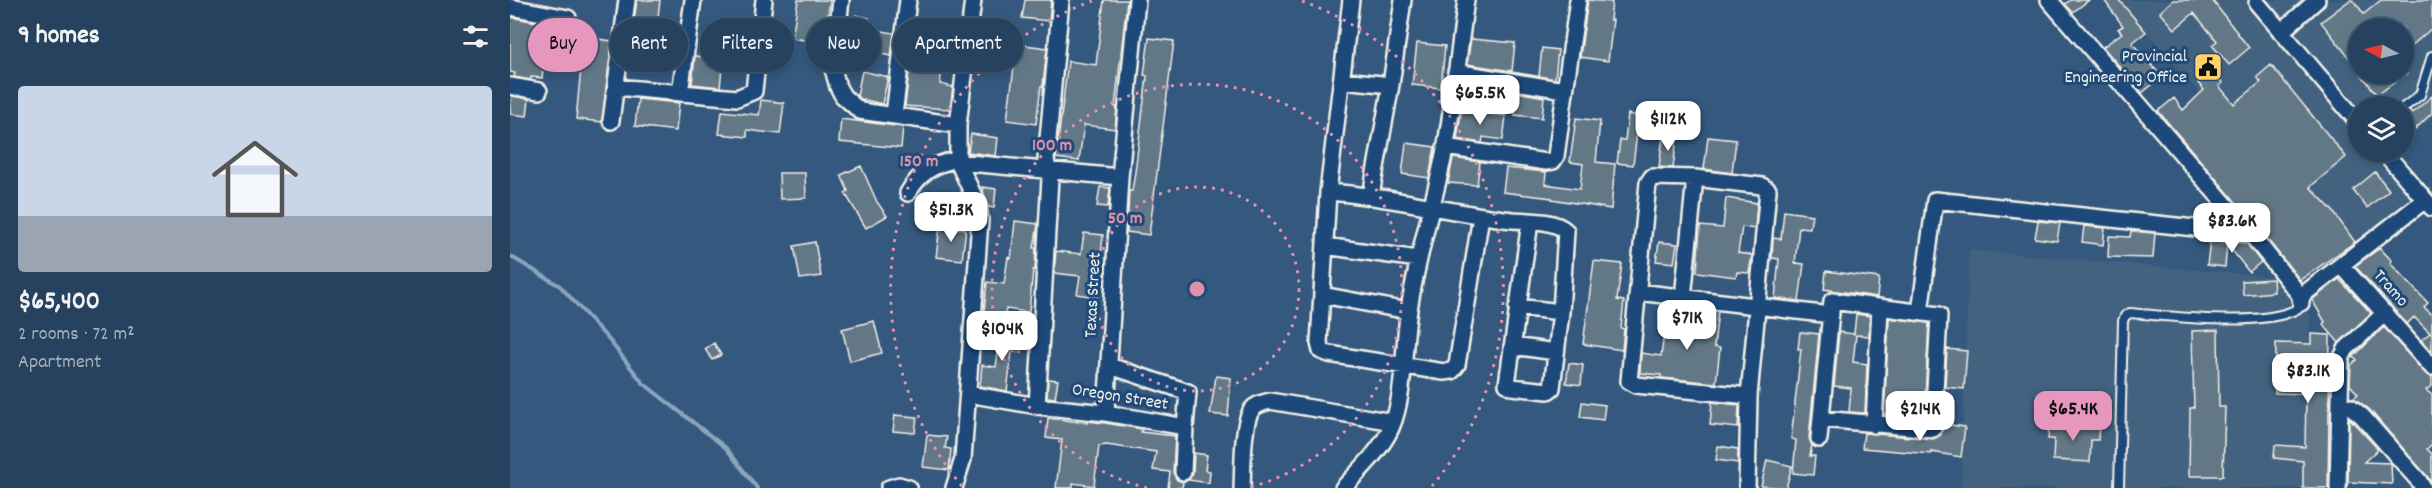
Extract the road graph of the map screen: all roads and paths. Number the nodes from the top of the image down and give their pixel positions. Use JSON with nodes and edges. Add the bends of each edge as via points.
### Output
{"nodes":[{"id":1,"x":627,"y":0,"type":"edge"},
{"id":2,"x":693,"y":0,"type":"edge"},
{"id":3,"x":764,"y":0,"type":"edge"},
{"id":4,"x":841,"y":0,"type":"edge"},
{"id":5,"x":908,"y":0,"type":"edge"},
{"id":6,"x":973,"y":0,"type":"edge"},
{"id":7,"x":1062,"y":0,"type":"edge"},
{"id":8,"x":1137,"y":0,"type":"edge"},
{"id":9,"x":1352,"y":0,"type":"edge"},
{"id":10,"x":1403,"y":0,"type":"edge"},
{"id":11,"x":1466,"y":0,"type":"edge"},
{"id":12,"x":1578,"y":0,"type":"edge"},
{"id":13,"x":2049,"y":0,"type":"edge"},
{"id":14,"x":2317,"y":0,"type":"edge"},
{"id":15,"x":2257,"y":1,"type":"edge"},
{"id":16,"x":510,"y":8,"type":"edge"},
{"id":17,"x":568,"y":18,"type":"dead end"},
{"id":18,"x":2281,"y":32,"type":"junction"},
{"id":19,"x":2432,"y":56,"type":"edge"},
{"id":20,"x":1456,"y":72,"type":"junction"},
{"id":21,"x":1342,"y":80,"type":"junction"},
{"id":22,"x":1390,"y":85,"type":"junction"},
{"id":23,"x":510,"y":86,"type":"edge"},
{"id":24,"x":616,"y":87,"type":"junction"},
{"id":25,"x":1564,"y":90,"type":"junction"},
{"id":26,"x":539,"y":91,"type":"dead end"},
{"id":27,"x":680,"y":93,"type":"junction"},
{"id":28,"x":2414,"y":100,"type":"edge"},
{"id":29,"x":2348,"y":110,"type":"edge"},
{"id":30,"x":894,"y":115,"type":"junction"},
{"id":31,"x":611,"y":121,"type":"dead end"},
{"id":32,"x":958,"y":125,"type":"junction"},
{"id":33,"x":1445,"y":147,"type":"junction"},
{"id":34,"x":958,"y":160,"type":"junction"},
{"id":35,"x":2392,"y":162,"type":"edge"},
{"id":36,"x":1047,"y":169,"type":"junction"},
{"id":37,"x":1120,"y":177,"type":"junction"},
{"id":38,"x":1695,"y":178,"type":"junction"},
{"id":39,"x":1328,"y":192,"type":"junction"},
{"id":40,"x":908,"y":193,"type":"dead end"},
{"id":41,"x":1371,"y":195,"type":"junction"},
{"id":42,"x":2428,"y":204,"type":"edge"},
{"id":43,"x":1432,"y":208,"type":"junction"},
{"id":44,"x":1481,"y":216,"type":"junction"},
{"id":45,"x":1530,"y":222,"type":"junction"},
{"id":46,"x":2251,"y":234,"type":"junction"},
{"id":47,"x":1325,"y":246,"type":"junction"},
{"id":48,"x":1418,"y":259,"type":"junction"},
{"id":49,"x":2342,"y":266,"type":"junction"},
{"id":50,"x":1638,"y":292,"type":"junction"},
{"id":51,"x":1322,"y":295,"type":"junction"},
{"id":52,"x":1683,"y":298,"type":"junction"},
{"id":53,"x":2301,"y":302,"type":"junction"},
{"id":54,"x":1756,"y":306,"type":"junction"},
{"id":55,"x":1517,"y":307,"type":"junction"},
{"id":56,"x":1880,"y":308,"type":"junction"},
{"id":57,"x":1408,"y":310,"type":"junction"},
{"id":58,"x":1561,"y":312,"type":"junction"},
{"id":59,"x":1920,"y":312,"type":"junction"},
{"id":60,"x":2385,"y":313,"type":"junction"},
{"id":61,"x":1831,"y":315,"type":"junction"},
{"id":62,"x":1512,"y":346,"type":"junction"},
{"id":63,"x":1556,"y":352,"type":"junction"},
{"id":64,"x":1110,"y":366,"type":"junction"},
{"id":65,"x":1403,"y":366,"type":"junction"},
{"id":66,"x":2432,"y":367,"type":"edge"},
{"id":67,"x":968,"y":394,"type":"junction"},
{"id":68,"x":1749,"y":396,"type":"junction"},
{"id":69,"x":2341,"y":405,"type":"junction"},
{"id":70,"x":1036,"y":406,"type":"junction"},
{"id":71,"x":1106,"y":414,"type":"junction"},
{"id":72,"x":1822,"y":420,"type":"junction"},
{"id":73,"x":1393,"y":422,"type":"junction"},
{"id":74,"x":1874,"y":425,"type":"junction"},
{"id":75,"x":1185,"y":428,"type":"junction"},
{"id":76,"x":1819,"y":439,"type":"dead end"},
{"id":77,"x":1183,"y":472,"type":"dead end"},
{"id":78,"x":889,"y":488,"type":"edge"},
{"id":79,"x":909,"y":488,"type":"edge"},
{"id":80,"x":954,"y":488,"type":"edge"},
{"id":81,"x":1242,"y":488,"type":"edge"},
{"id":82,"x":1343,"y":488,"type":"edge"},
{"id":83,"x":1747,"y":488,"type":"edge"},
{"id":84,"x":2119,"y":488,"type":"edge"},
{"id":85,"x":2338,"y":488,"type":"edge"},
{"id":86,"x":2423,"y":488,"type":"edge"}],
"edges":[{"from":1,"to":24,"type":"street"},
{"from":2,"to":27,"type":"street"},
{"from":3,"to":27,"type":"street","via":[[754,92],[737,98]]},
{"from":4,"to":30,"type":"street","via":[[833,69],[838,87],[860,111]]},
{"from":5,"to":30,"type":"street"},
{"from":6,"to":32,"type":"street"},
{"from":7,"to":36,"type":"street"},
{"from":8,"to":37,"type":"street","name":"Texas Street"},
{"from":9,"to":21,"type":"street"},
{"from":10,"to":22,"type":"street"},
{"from":11,"to":20,"type":"street"},
{"from":12,"to":25,"type":"street"},
{"from":13,"to":46,"type":"street"},
{"from":14,"to":18,"type":"street"},
{"from":15,"to":18,"type":"street"},
{"from":16,"to":17,"type":"street"},
{"from":18,"to":29,"type":"street"},
{"from":19,"to":28,"type":"lane","via":[[2420,95]]},
{"from":20,"to":25,"type":"street"},
{"from":20,"to":33,"type":"street"},
{"from":21,"to":22,"type":"street"},
{"from":21,"to":39,"type":"street"},
{"from":22,"to":41,"type":"street"},
{"from":23,"to":26,"type":"street"},
{"from":24,"to":27,"type":"street"},
{"from":24,"to":31,"type":"street"},
{"from":25,"to":33,"type":"street","via":[[1553,161]]},
{"from":30,"to":32,"type":"street"},
{"from":32,"to":34,"type":"street"},
{"from":33,"to":43,"type":"street"},
{"from":34,"to":36,"type":"street"},
{"from":34,"to":40,"type":"street","via":[[939,164],[922,174]]},
{"from":34,"to":67,"type":"street","via":[[978,205],[980,219]]},
{"from":35,"to":42,"type":"street"},
{"from":36,"to":37,"type":"street"},
{"from":36,"to":70,"type":"street","via":[[1050,178]]},
{"from":37,"to":64,"type":"street","name":"Texas Street"},
{"from":38,"to":50,"type":"street","via":[[1659,175],[1648,183]]},
{"from":38,"to":52,"type":"street"},
{"from":38,"to":54,"type":"street","via":[[1768,190]]},
{"from":39,"to":41,"type":"street"},
{"from":39,"to":47,"type":"street"},
{"from":41,"to":43,"type":"street"},
{"from":42,"to":49,"type":"street","via":[[2363,247]]},
{"from":43,"to":44,"type":"street"},
{"from":43,"to":48,"type":"street"},
{"from":44,"to":45,"type":"street"},
{"from":44,"to":65,"type":"street","via":[[1457,365],[1444,372]]},
{"from":45,"to":55,"type":"street"},
{"from":45,"to":58,"type":"street","via":[[1560,226],[1566,231]]},
{"from":46,"to":53,"type":"street"},
{"from":46,"to":59,"type":"street","via":[[1935,200]]},
{"from":47,"to":48,"type":"street"},
{"from":47,"to":51,"type":"street"},
{"from":48,"to":57,"type":"street"},
{"from":49,"to":53,"type":"street"},
{"from":49,"to":60,"type":"street","name":"Tramo"},
{"from":50,"to":52,"type":"street"},
{"from":50,"to":68,"type":"street","via":[[1629,381],[1636,385]]},
{"from":51,"to":57,"type":"street"},
{"from":51,"to":65,"type":"street","via":[[1321,351]]},
{"from":52,"to":54,"type":"street"},
{"from":53,"to":84,"type":"lane","via":[[2274,315],[2240,319],[2130,313],[2125,316]]},
{"from":54,"to":61,"type":"street"},
{"from":54,"to":68,"type":"street"},
{"from":55,"to":58,"type":"street"},
{"from":55,"to":62,"type":"street"},
{"from":56,"to":59,"type":"street"},
{"from":56,"to":61,"type":"street","via":[[1832,301]]},
{"from":56,"to":74,"type":"street"},
{"from":57,"to":65,"type":"street"},
{"from":58,"to":63,"type":"street"},
{"from":59,"to":74,"type":"street","via":[[1939,315],[1933,429]]},
{"from":60,"to":66,"type":"street","name":"Tramo"},
{"from":60,"to":69,"type":"street","via":[[2344,353],[2339,370]]},
{"from":61,"to":72,"type":"street"},
{"from":62,"to":63,"type":"street"},
{"from":62,"to":63,"type":"street","via":[[1507,379],[1512,387],[1548,391],[1552,388]]},
{"from":64,"to":71,"type":"street","name":"Texas Street"},
{"from":64,"to":75,"type":"street","name":"Oregon Street","via":[[1188,392]]},
{"from":65,"to":73,"type":"street"},
{"from":67,"to":70,"type":"street","name":"Oregon Street"},
{"from":67,"to":80,"type":"street","via":[[963,459]]},
{"from":68,"to":83,"type":"street"},
{"from":69,"to":85,"type":"street"},
{"from":69,"to":86,"type":"street","via":[[2351,407],[2361,416]]},
{"from":70,"to":71,"type":"street","name":"Oregon Street"},
{"from":71,"to":75,"type":"street","name":"Oregon Street"},
{"from":72,"to":74,"type":"street"},
{"from":72,"to":76,"type":"street"},
{"from":73,"to":81,"type":"street","via":[[1270,401],[1259,405],[1249,413],[1246,427]]},
{"from":73,"to":82,"type":"street","via":[[1365,465]]},
{"from":75,"to":77,"type":"street"},
{"from":78,"to":79,"type":"street"}]}
